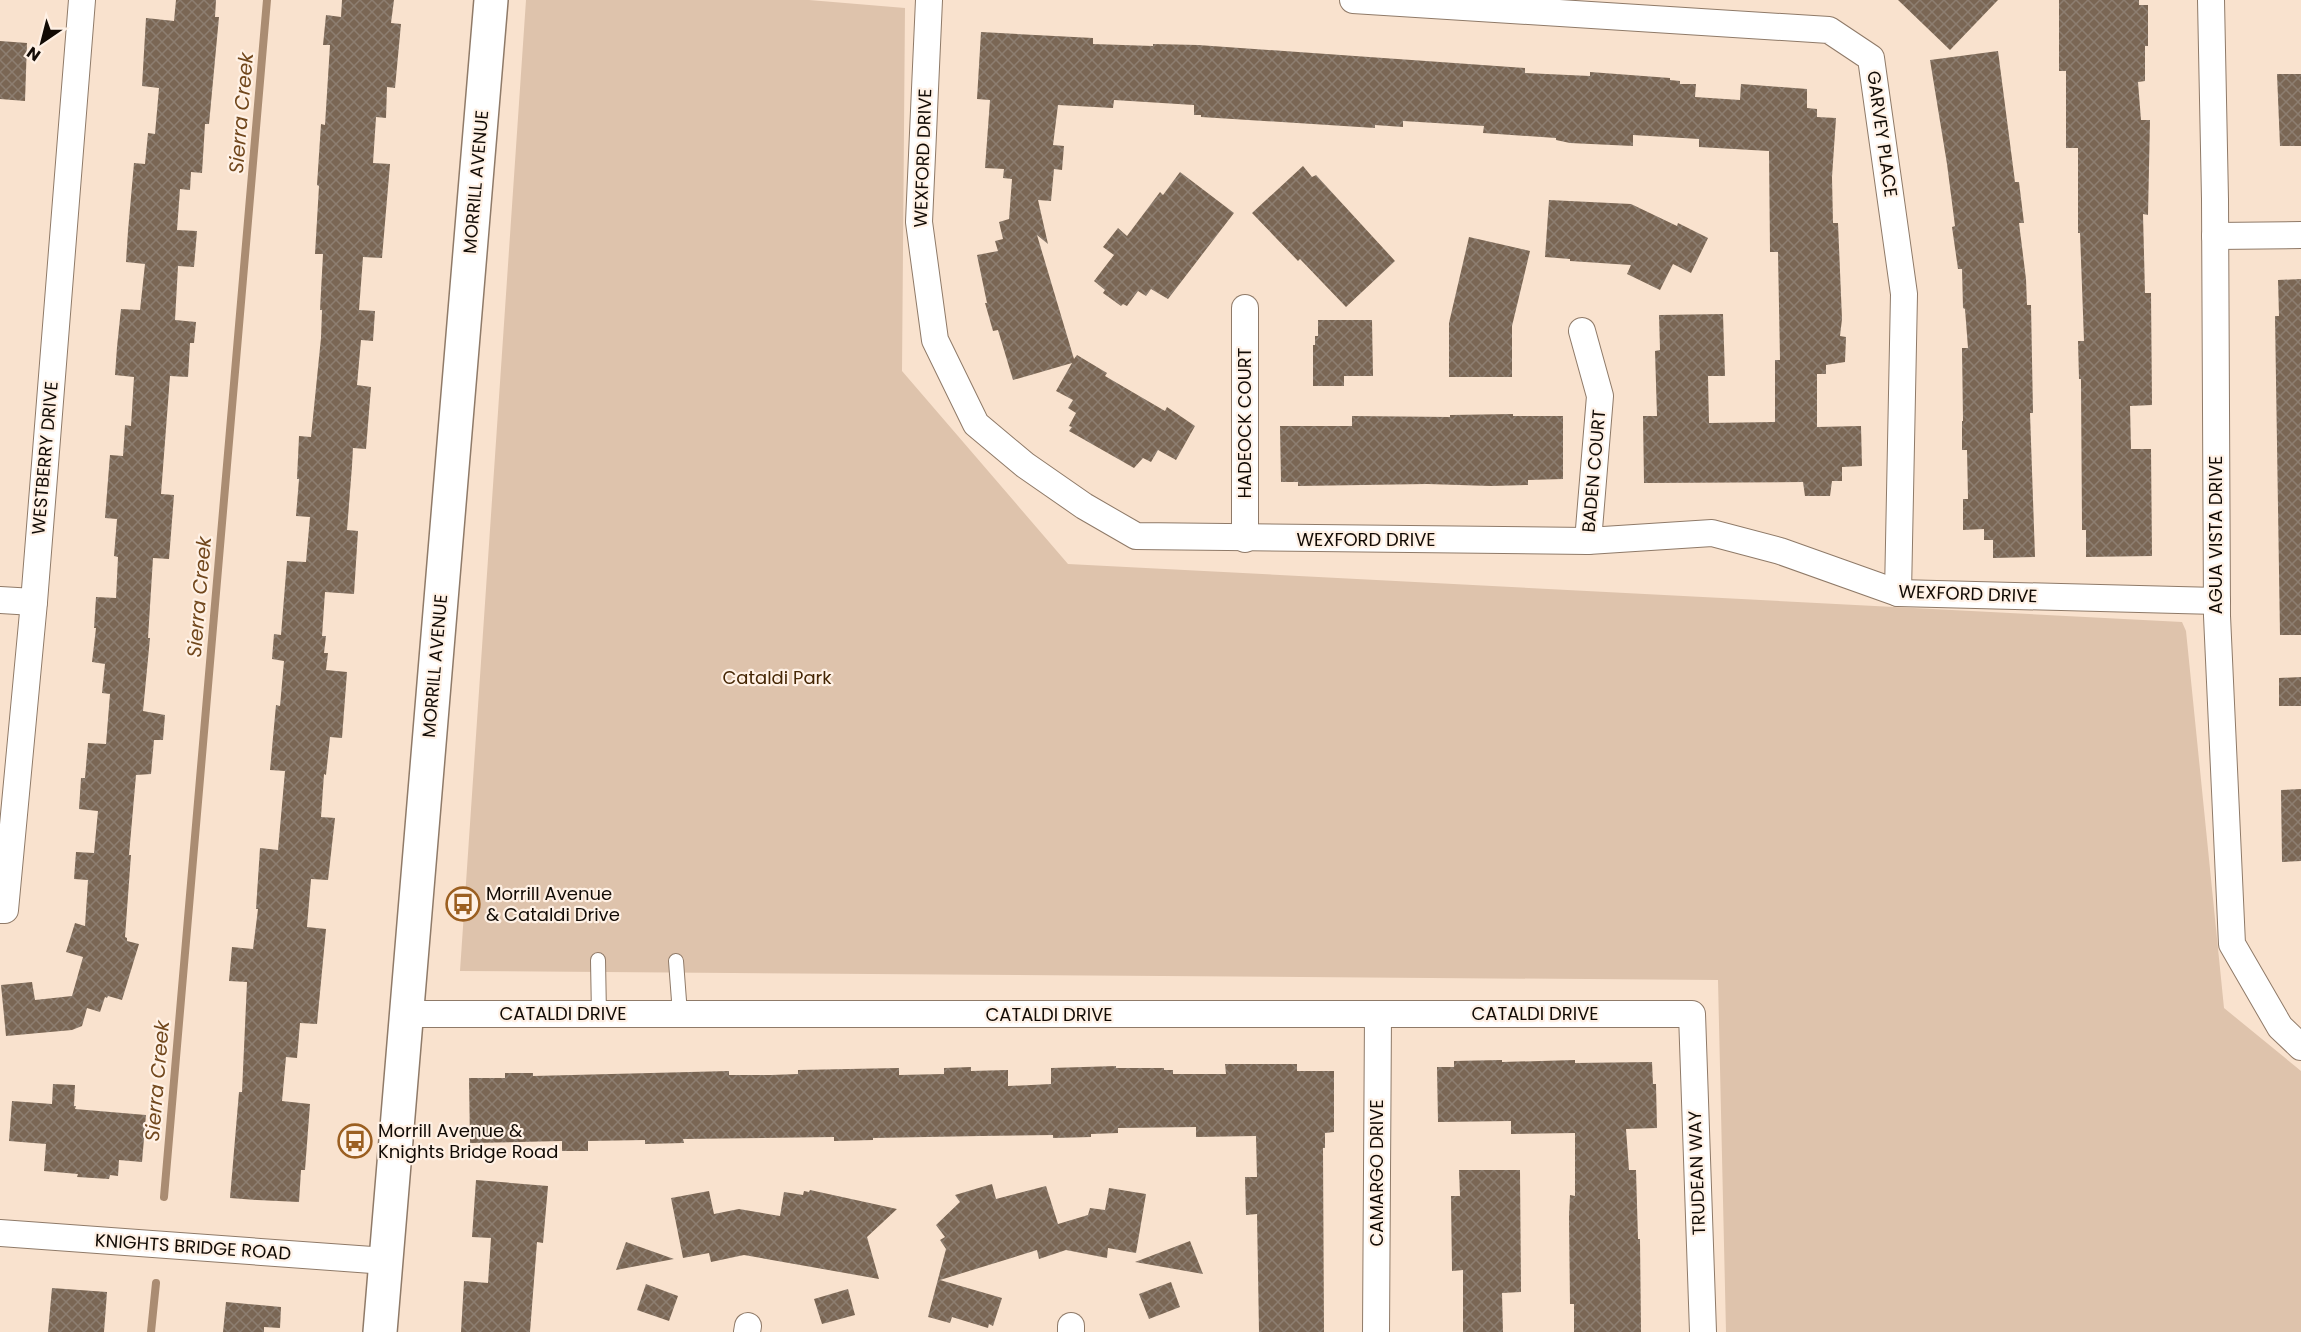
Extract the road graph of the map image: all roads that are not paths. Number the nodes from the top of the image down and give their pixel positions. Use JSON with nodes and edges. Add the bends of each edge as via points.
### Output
{"nodes":[{"id":1,"x":82,"y":0,"type":"edge"},
{"id":2,"x":491,"y":0,"type":"edge"},
{"id":3,"x":929,"y":0,"type":"edge"},
{"id":4,"x":1353,"y":0,"type":"edge"},
{"id":5,"x":2211,"y":0,"type":"edge"},
{"id":6,"x":2301,"y":235,"type":"edge"},
{"id":7,"x":2215,"y":236,"type":"junction"},
{"id":8,"x":1245,"y":308,"type":"dead end"},
{"id":9,"x":1582,"y":331,"type":"dead end"},
{"id":10,"x":1245,"y":539,"type":"junction"},
{"id":11,"x":1588,"y":541,"type":"junction"},
{"id":12,"x":1898,"y":593,"type":"junction"},
{"id":13,"x":0,"y":600,"type":"edge"},
{"id":14,"x":2217,"y":601,"type":"junction"},
{"id":15,"x":34,"y":602,"type":"junction"},
{"id":16,"x":0,"y":910,"type":"edge"},
{"id":17,"x":598,"y":960,"type":"dead end"},
{"id":18,"x":676,"y":960,"type":"dead end"},
{"id":19,"x":406,"y":1014,"type":"junction"},
{"id":20,"x":680,"y":1014,"type":"junction"},
{"id":21,"x":1692,"y":1014,"type":"joint"},
{"id":22,"x":598,"y":1015,"type":"junction"},
{"id":23,"x":1378,"y":1015,"type":"junction"},
{"id":24,"x":2301,"y":1047,"type":"edge"},
{"id":25,"x":0,"y":1233,"type":"edge"},
{"id":26,"x":387,"y":1261,"type":"junction"},
{"id":27,"x":380,"y":1332,"type":"edge"},
{"id":28,"x":1376,"y":1332,"type":"edge"},
{"id":29,"x":1703,"y":1332,"type":"edge"}],
"edges":[{"from":1,"to":15,"type":"street","name":"WESTBERRY DRIVE"},
{"from":2,"to":19,"type":"street","name":"MORRILL AVENUE"},
{"from":3,"to":10,"type":"street","name":"WEXFORD DRIVE","via":[[919,222],[935,340],[976,424],[1024,465],[1136,536]]},
{"from":4,"to":12,"type":"street","name":"GARVEY PLACE","via":[[1829,30],[1872,58],[1904,294]]},
{"from":5,"to":7,"type":"street","name":"AGUA VISTA DRIVE"},
{"from":6,"to":7,"type":"street"},
{"from":7,"to":14,"type":"street","name":"AGUA VISTA DRIVE"},
{"from":8,"to":10,"type":"street","name":"HADEOCK COURT"},
{"from":9,"to":11,"type":"street","name":"BADEN COURT","via":[[1600,396]]},
{"from":10,"to":11,"type":"street","name":"WEXFORD DRIVE"},
{"from":11,"to":12,"type":"street","name":"WEXFORD DRIVE","via":[[1712,533],[1780,551]]},
{"from":12,"to":14,"type":"street","name":"WEXFORD DRIVE"},
{"from":13,"to":15,"type":"street"},
{"from":14,"to":24,"type":"street","name":"AGUA VISTA DRIVE","via":[[2232,944],[2280,1027]]},
{"from":15,"to":16,"type":"street","name":"WESTBERRY DRIVE","via":[[5,910]]},
{"from":17,"to":22,"type":"lane"},
{"from":18,"to":20,"type":"lane"},
{"from":19,"to":22,"type":"street","name":"CATALDI DRIVE"},
{"from":19,"to":26,"type":"street","name":"MORRILL AVENUE"},
{"from":20,"to":22,"type":"street","name":"CATALDI DRIVE"},
{"from":20,"to":23,"type":"street","name":"CATALDI DRIVE"},
{"from":21,"to":23,"type":"street","name":"CATALDI DRIVE"},
{"from":21,"to":29,"type":"street","name":"TRUDEAN WAY"},
{"from":23,"to":28,"type":"street","name":"CAMARGO DRIVE"},
{"from":25,"to":26,"type":"street","name":"KNIGHTS BRIDGE ROAD"},
{"from":26,"to":27,"type":"street","name":"MORRILL AVENUE"}]}
